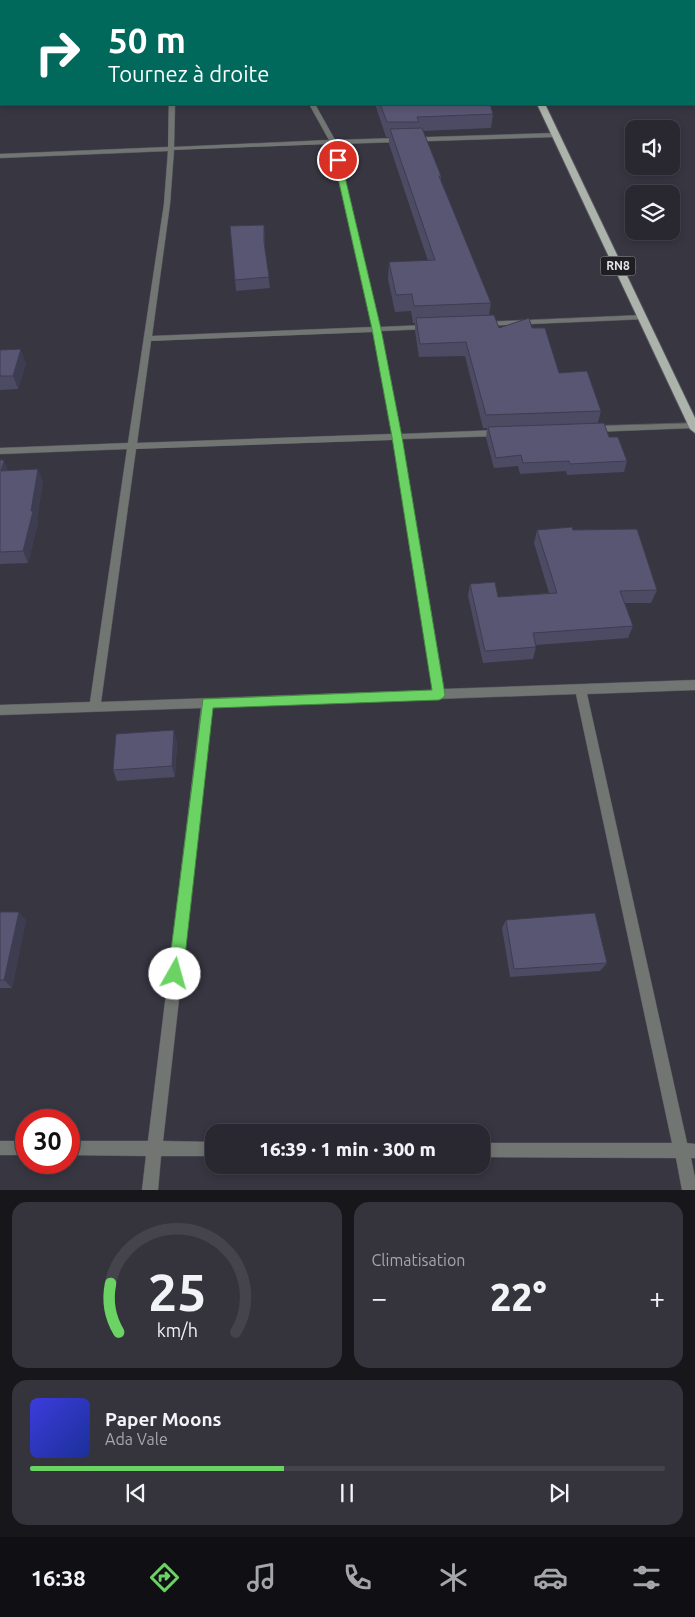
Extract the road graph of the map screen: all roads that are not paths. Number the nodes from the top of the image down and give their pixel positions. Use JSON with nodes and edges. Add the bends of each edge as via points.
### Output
{"nodes":[{"id":1,"x":172,"y":105,"type":"edge"},
{"id":2,"x":313,"y":105,"type":"edge"},
{"id":3,"x":540,"y":105,"type":"edge"},
{"id":4,"x":555,"y":136,"type":"junction"},
{"id":5,"x":333,"y":142,"type":"junction"},
{"id":6,"x":171,"y":148,"type":"junction"},
{"id":7,"x":0,"y":156,"type":"edge"},
{"id":8,"x":644,"y":317,"type":"junction"},
{"id":9,"x":476,"y":325,"type":"edge"},
{"id":10,"x":436,"y":327,"type":"edge"},
{"id":11,"x":377,"y":329,"type":"junction"},
{"id":12,"x":148,"y":339,"type":"junction"},
{"id":13,"x":694,"y":427,"type":"edge"},
{"id":14,"x":584,"y":429,"type":"edge"},
{"id":15,"x":506,"y":432,"type":"edge"},
{"id":16,"x":397,"y":437,"type":"junction"},
{"id":17,"x":132,"y":446,"type":"junction"},
{"id":18,"x":0,"y":451,"type":"edge"},
{"id":19,"x":695,"y":685,"type":"edge"},
{"id":20,"x":580,"y":690,"type":"junction"},
{"id":21,"x":439,"y":695,"type":"junction"},
{"id":22,"x":207,"y":702,"type":"junction"},
{"id":23,"x":95,"y":706,"type":"junction"},
{"id":24,"x":0,"y":710,"type":"edge"},
{"id":25,"x":0,"y":1148,"type":"edge"},
{"id":26,"x":15,"y":1148,"type":"edge"},
{"id":27,"x":80,"y":1148,"type":"edge"},
{"id":28,"x":155,"y":1149,"type":"junction"},
{"id":29,"x":205,"y":1149,"type":"edge"},
{"id":30,"x":490,"y":1150,"type":"edge"},
{"id":31,"x":688,"y":1151,"type":"edge"},
{"id":32,"x":150,"y":1190,"type":"edge"},
{"id":33,"x":690,"y":1190,"type":"edge"}],
"edges":[{"from":1,"to":6,"type":"street"},
{"from":2,"to":5,"type":"street"},
{"from":3,"to":4,"type":"main road","number":"RN8"},
{"from":4,"to":5,"type":"street"},
{"from":4,"to":8,"type":"main road","number":"RN8"},
{"from":5,"to":6,"type":"street"},
{"from":5,"to":11,"type":"street"},
{"from":6,"to":7,"type":"street"},
{"from":6,"to":12,"type":"street","via":[[167,204]]},
{"from":8,"to":9,"type":"street"},
{"from":8,"to":13,"type":"main road","number":"RN8"},
{"from":10,"to":11,"type":"street"},
{"from":11,"to":12,"type":"street"},
{"from":11,"to":16,"type":"street"},
{"from":12,"to":17,"type":"street"},
{"from":13,"to":14,"type":"street"},
{"from":15,"to":16,"type":"street"},
{"from":16,"to":17,"type":"street"},
{"from":16,"to":21,"type":"street"},
{"from":17,"to":18,"type":"street"},
{"from":17,"to":23,"type":"street"},
{"from":19,"to":20,"type":"street"},
{"from":20,"to":21,"type":"street"},
{"from":20,"to":31,"type":"street"},
{"from":21,"to":22,"type":"street"},
{"from":22,"to":23,"type":"street"},
{"from":22,"to":28,"type":"street"},
{"from":23,"to":24,"type":"street"},
{"from":25,"to":26,"type":"street"},
{"from":27,"to":28,"type":"street"},
{"from":28,"to":29,"type":"street"},
{"from":28,"to":32,"type":"street"},
{"from":30,"to":31,"type":"street"},
{"from":31,"to":33,"type":"street"}]}
